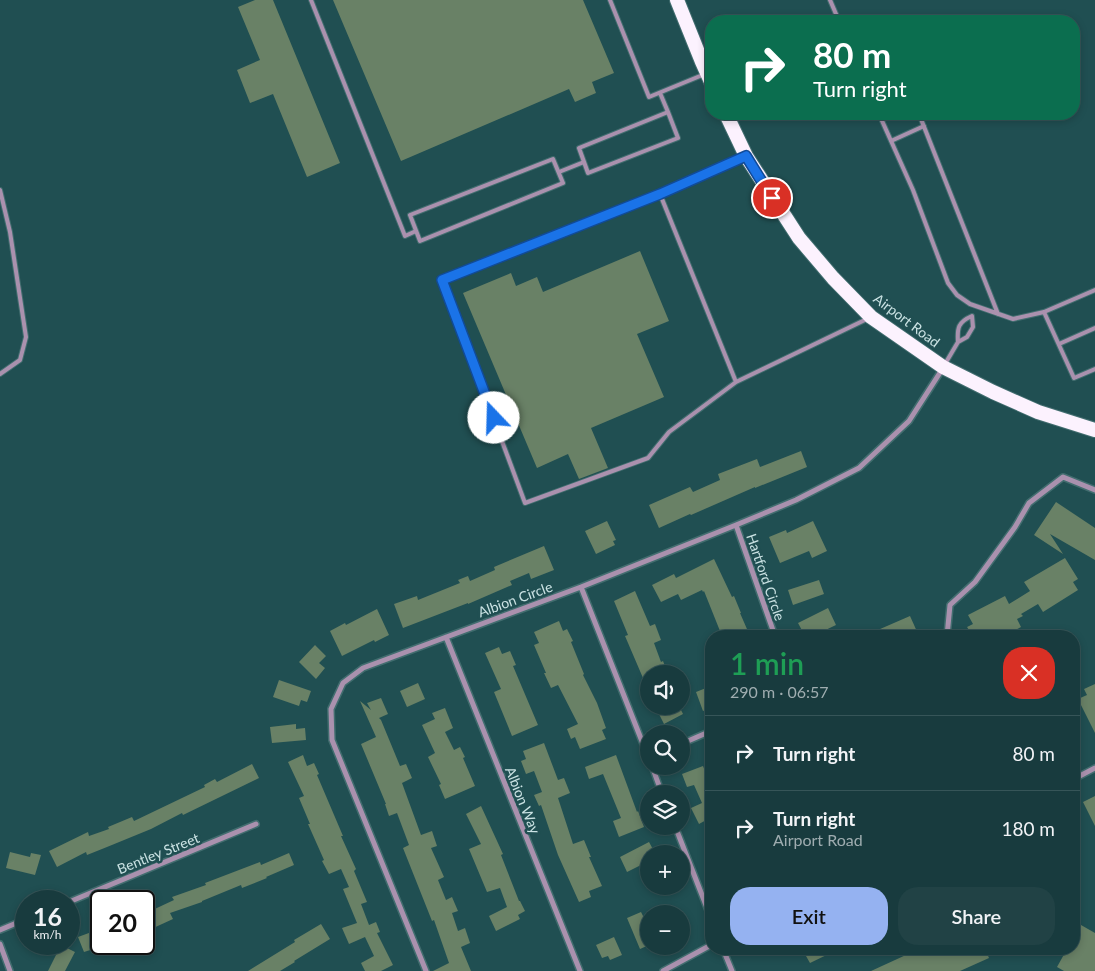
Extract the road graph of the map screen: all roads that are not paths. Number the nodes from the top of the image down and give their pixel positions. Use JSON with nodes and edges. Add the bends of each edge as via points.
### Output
{"nodes":[{"id":1,"x":311,"y":0,"type":"edge"},
{"id":2,"x":610,"y":0,"type":"edge"},
{"id":3,"x":677,"y":0,"type":"edge"},
{"id":4,"x":830,"y":0,"type":"edge"},
{"id":5,"x":836,"y":15,"type":"edge"},
{"id":6,"x":705,"y":68,"type":"edge"},
{"id":7,"x":705,"y":79,"type":"edge"},
{"id":8,"x":660,"y":93,"type":"junction"},
{"id":9,"x":668,"y":112,"type":"junction"},
{"id":10,"x":729,"y":120,"type":"edge"},
{"id":11,"x":882,"y":120,"type":"edge"},
{"id":12,"x":922,"y":120,"type":"edge"},
{"id":13,"x":924,"y":126,"type":"junction"},
{"id":14,"x":891,"y":141,"type":"junction"},
{"id":15,"x":746,"y":156,"type":"junction"},
{"id":16,"x":584,"y":162,"type":"junction"},
{"id":17,"x":559,"y":172,"type":"junction"},
{"id":18,"x":0,"y":190,"type":"edge"},
{"id":19,"x":660,"y":194,"type":"junction"},
{"id":20,"x":416,"y":231,"type":"junction"},
{"id":21,"x":1095,"y":290,"type":"edge"},
{"id":22,"x":1044,"y":312,"type":"junction"},
{"id":23,"x":998,"y":314,"type":"junction"},
{"id":24,"x":871,"y":317,"type":"junction"},
{"id":25,"x":1095,"y":328,"type":"edge"},
{"id":26,"x":958,"y":342,"type":"junction"},
{"id":27,"x":1059,"y":344,"type":"junction"},
{"id":28,"x":943,"y":367,"type":"junction"},
{"id":29,"x":1095,"y":369,"type":"edge"},
{"id":30,"x":0,"y":374,"type":"edge"},
{"id":31,"x":736,"y":382,"type":"junction"},
{"id":32,"x":1095,"y":430,"type":"edge"},
{"id":33,"x":1095,"y":490,"type":"edge"},
{"id":34,"x":736,"y":525,"type":"junction"},
{"id":35,"x":581,"y":587,"type":"junction"},
{"id":36,"x":773,"y":630,"type":"edge"},
{"id":37,"x":948,"y":630,"type":"edge"},
{"id":38,"x":446,"y":637,"type":"junction"},
{"id":39,"x":705,"y":734,"type":"edge"},
{"id":40,"x":640,"y":735,"type":"edge"},
{"id":41,"x":690,"y":740,"type":"edge"},
{"id":42,"x":1095,"y":768,"type":"edge"},
{"id":43,"x":1080,"y":776,"type":"edge"},
{"id":44,"x":256,"y":824,"type":"dead end"},
{"id":45,"x":679,"y":835,"type":"edge"},
{"id":46,"x":80,"y":897,"type":"edge"},
{"id":47,"x":705,"y":903,"type":"edge"},
{"id":48,"x":15,"y":924,"type":"edge"},
{"id":49,"x":0,"y":930,"type":"edge"},
{"id":50,"x":0,"y":944,"type":"edge"},
{"id":51,"x":705,"y":948,"type":"edge"},
{"id":52,"x":726,"y":955,"type":"edge"},
{"id":53,"x":10,"y":971,"type":"edge"},
{"id":54,"x":426,"y":971,"type":"edge"},
{"id":55,"x":580,"y":971,"type":"edge"},
{"id":56,"x":663,"y":971,"type":"edge"},
{"id":57,"x":732,"y":971,"type":"edge"}],
"edges":[{"from":1,"to":20,"type":"lane","via":[[405,236]]},
{"from":2,"to":8,"type":"lane","via":[[648,97]]},
{"from":3,"to":6,"type":"highway"},
{"from":4,"to":5,"type":"lane"},
{"from":7,"to":8,"type":"lane"},
{"from":8,"to":9,"type":"lane"},
{"from":9,"to":16,"type":"lane","via":[[579,148]]},
{"from":9,"to":16,"type":"lane","via":[[678,138],[588,173]]},
{"from":10,"to":15,"type":"highway","name":"Airport Road"},
{"from":11,"to":14,"type":"lane"},
{"from":12,"to":13,"type":"lane"},
{"from":13,"to":14,"type":"lane"},
{"from":13,"to":23,"type":"lane"},
{"from":14,"to":23,"type":"lane","via":[[948,283],[970,304]]},
{"from":15,"to":19,"type":"lane"},
{"from":15,"to":24,"type":"highway","name":"Airport Road","via":[[799,238]]},
{"from":16,"to":17,"type":"lane"},
{"from":17,"to":20,"type":"lane","via":[[563,183],[420,241]]},
{"from":17,"to":20,"type":"lane","via":[[553,159],[410,215]]},
{"from":18,"to":30,"type":"lane","via":[[10,232],[26,337],[20,360]]},
{"from":19,"to":31,"type":"lane"},
{"from":19,"to":31,"type":"lane","via":[[442,280],[525,503],[648,458],[669,432]]},
{"from":21,"to":22,"type":"lane"},
{"from":22,"to":23,"type":"lane","via":[[1013,319]]},
{"from":22,"to":27,"type":"lane"},
{"from":24,"to":28,"type":"highway","name":"Airport Road"},
{"from":24,"to":31,"type":"lane"},
{"from":25,"to":27,"type":"lane"},
{"from":26,"to":26,"type":"lane","via":[[967,337],[973,327],[972,316],[964,319],[958,329]]},
{"from":26,"to":28,"type":"lane"},
{"from":27,"to":29,"type":"lane","via":[[1074,378]]},
{"from":28,"to":32,"type":"highway","name":"Airport Road","via":[[1038,412]]},
{"from":28,"to":34,"type":"street","name":"Albion Circle","via":[[909,421],[859,468],[796,500]]},
{"from":33,"to":37,"type":"street","via":[[1063,477],[1029,503],[1016,527],[975,582],[950,605]]},
{"from":34,"to":35,"type":"street","name":"Albion Circle"},
{"from":34,"to":36,"type":"street","name":"Hartford Circle"},
{"from":35,"to":38,"type":"street","name":"Albion Circle"},
{"from":35,"to":40,"type":"street"},
{"from":38,"to":54,"type":"street","name":"Albion Circle","via":[[363,668],[343,683],[332,709],[332,740]]},
{"from":38,"to":55,"type":"street","name":"Albion Way"},
{"from":39,"to":41,"type":"street"},
{"from":42,"to":43,"type":"street"},
{"from":44,"to":46,"type":"street","name":"Bentley Street"},
{"from":45,"to":47,"type":"street"},
{"from":48,"to":49,"type":"street"},
{"from":50,"to":53,"type":"street"},
{"from":51,"to":56,"type":"street"},
{"from":52,"to":57,"type":"street"}]}
